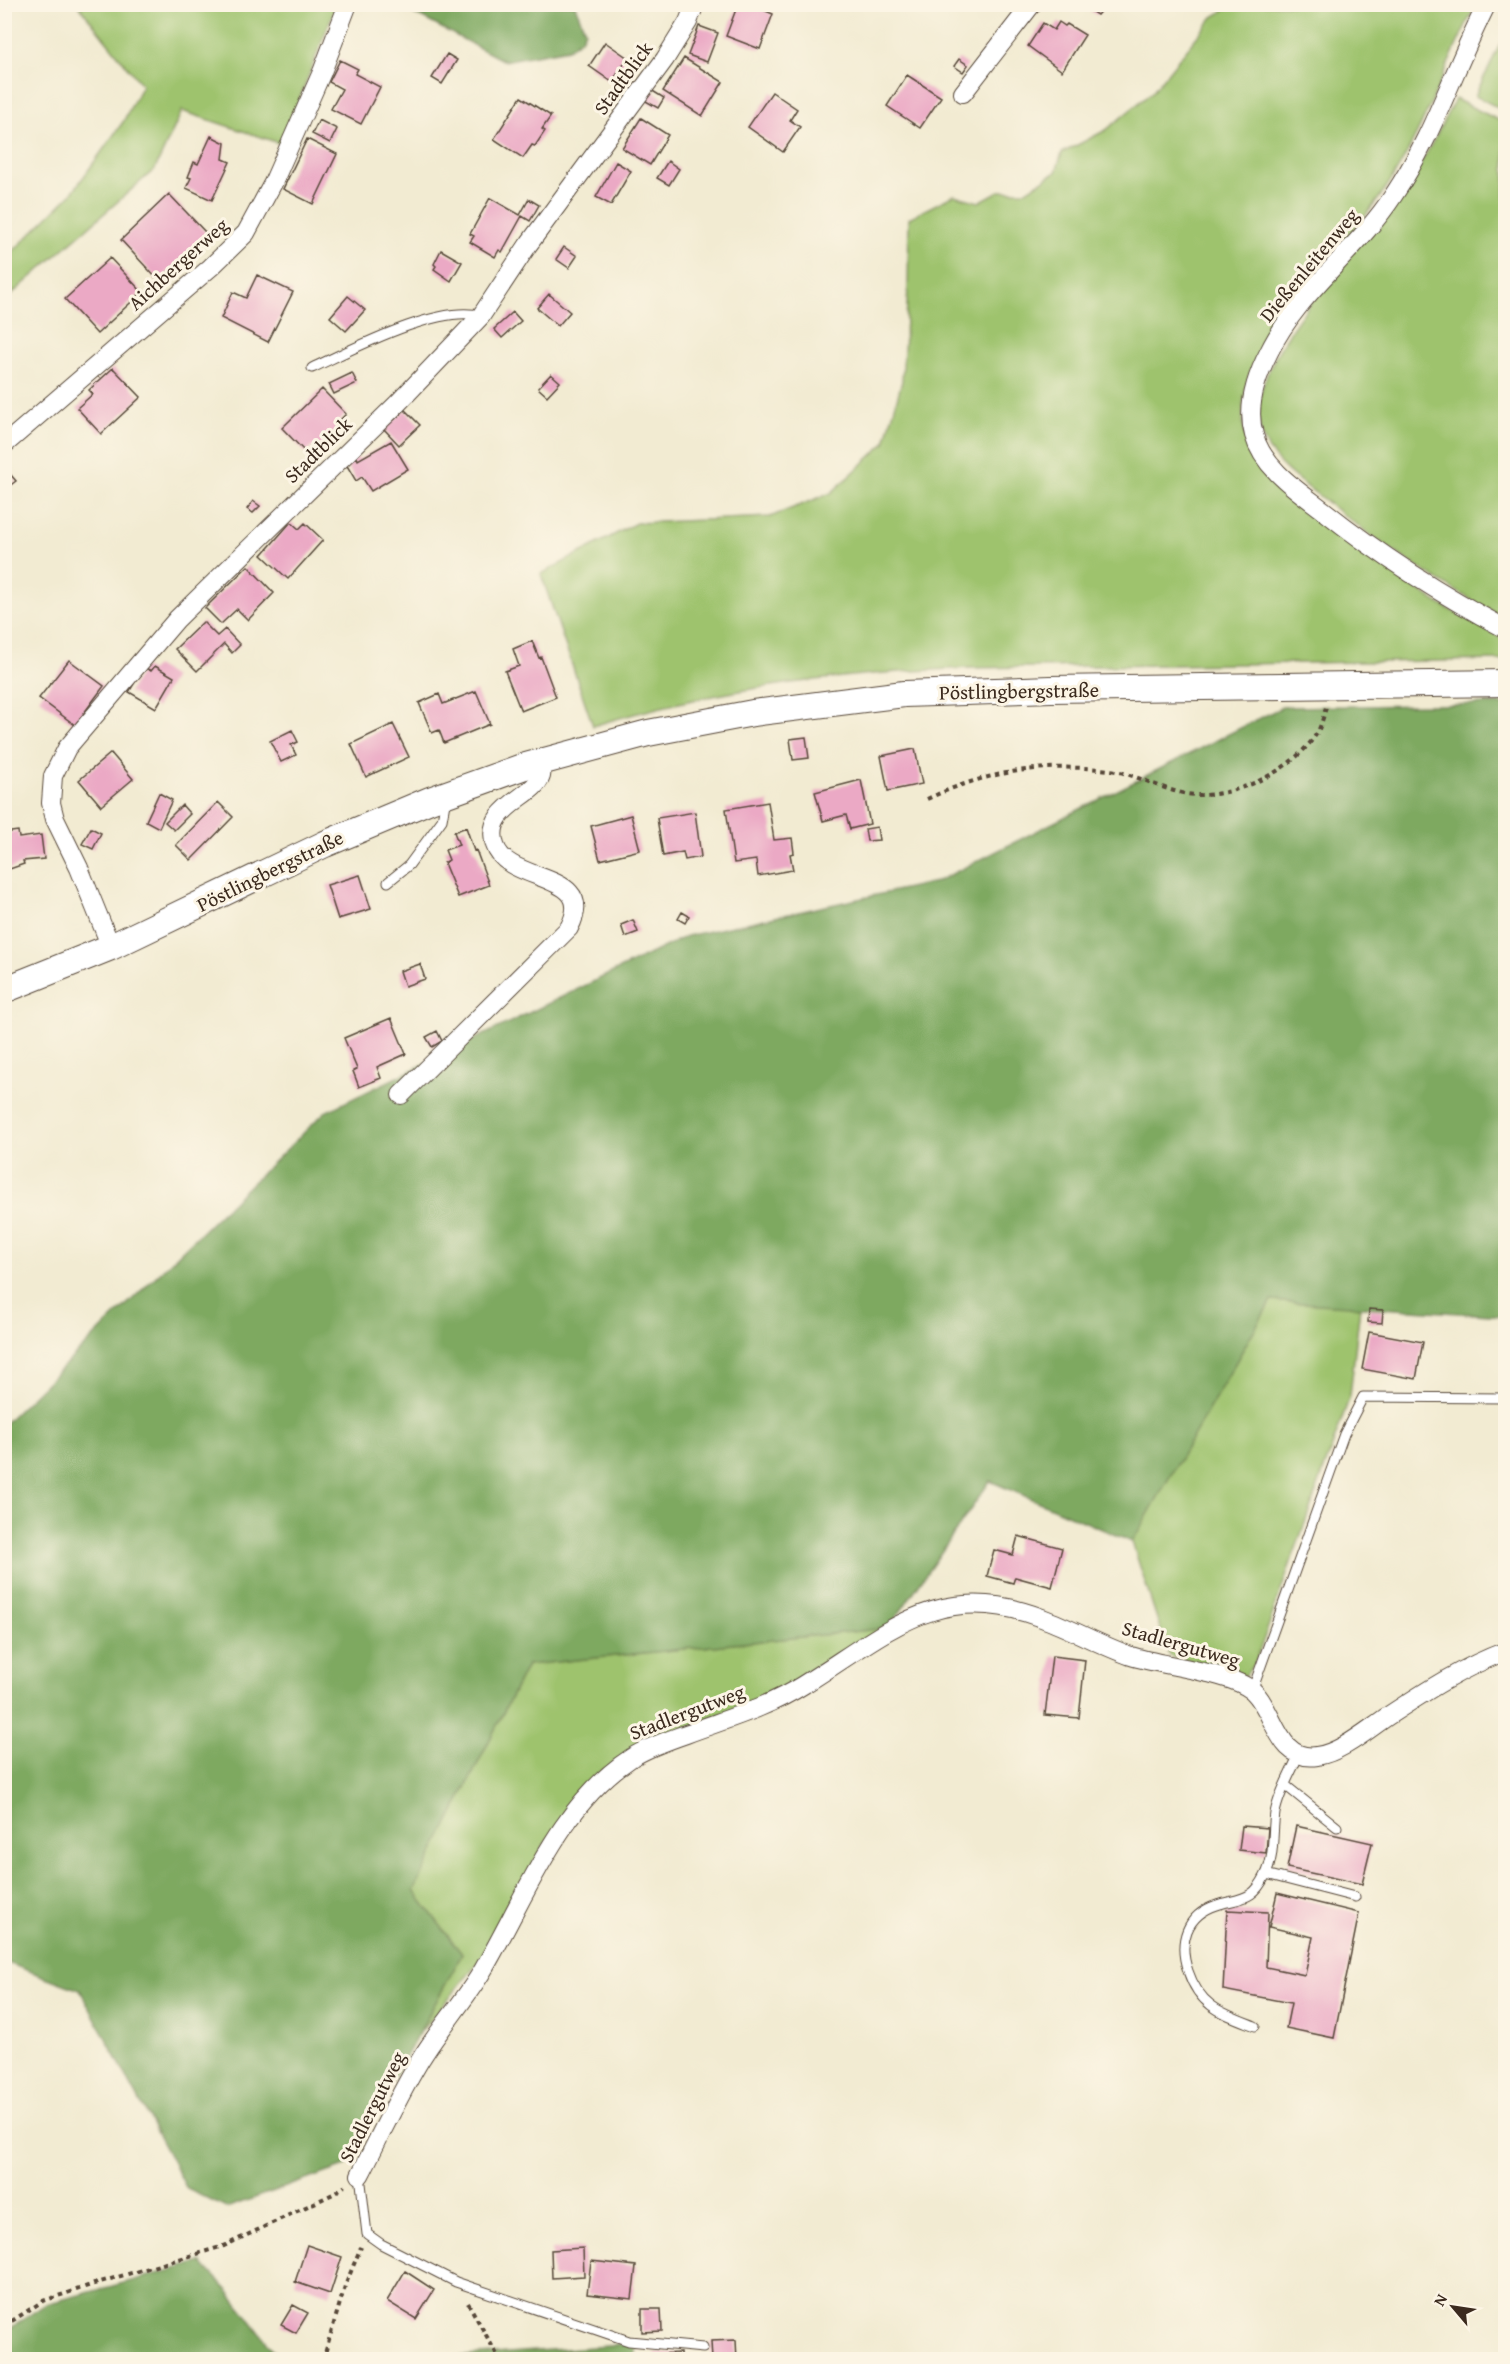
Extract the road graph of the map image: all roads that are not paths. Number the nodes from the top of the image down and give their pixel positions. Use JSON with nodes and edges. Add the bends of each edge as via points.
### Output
{"nodes":[{"id":1,"x":348,"y":4,"type":"edge"},
{"id":2,"x":695,"y":4,"type":"edge"},
{"id":3,"x":1032,"y":4,"type":"edge"},
{"id":4,"x":1487,"y":4,"type":"edge"},
{"id":5,"x":963,"y":93,"type":"dead end"},
{"id":6,"x":481,"y":316,"type":"junction"},
{"id":7,"x":312,"y":368,"type":"dead end"},
{"id":8,"x":4,"y":445,"type":"edge"},
{"id":9,"x":1506,"y":629,"type":"edge"},
{"id":10,"x":1506,"y":683,"type":"edge"},
{"id":11,"x":540,"y":762,"type":"junction"},
{"id":12,"x":447,"y":794,"type":"junction"},
{"id":13,"x":387,"y":882,"type":"dead end"},
{"id":14,"x":108,"y":940,"type":"junction"},
{"id":15,"x":4,"y":990,"type":"edge"},
{"id":16,"x":401,"y":1095,"type":"dead end"},
{"id":17,"x":1506,"y":1398,"type":"edge"},
{"id":18,"x":1506,"y":1651,"type":"edge"},
{"id":19,"x":1252,"y":1691,"type":"junction"},
{"id":20,"x":1299,"y":1754,"type":"junction"},
{"id":21,"x":1285,"y":1785,"type":"junction"},
{"id":22,"x":1337,"y":1827,"type":"dead end"},
{"id":23,"x":1266,"y":1874,"type":"junction"},
{"id":24,"x":1355,"y":1897,"type":"dead end"},
{"id":25,"x":1255,"y":2026,"type":"dead end"},
{"id":26,"x":360,"y":2175,"type":"joint"},
{"id":27,"x":703,"y":2348,"type":"dead end"}],
"edges":[{"from":1,"to":8,"type":"street","name":"Aichbergerweg","via":[[273,183],[246,233]]},
{"from":2,"to":6,"type":"street","name":"Stadtblick","via":[[665,59],[528,245]]},
{"from":3,"to":5,"type":"street"},
{"from":4,"to":9,"type":"street","name":"Dießenleitenweg","via":[[1426,138],[1393,196],[1297,310],[1269,351],[1252,396],[1251,416],[1260,451],[1299,491],[1421,582]]},
{"from":6,"to":7,"type":"lane","via":[[470,313],[423,321]]},
{"from":6,"to":14,"type":"street","name":"Stadtblick","via":[[177,619],[67,748],[53,776],[51,803]]},
{"from":10,"to":11,"type":"main road","name":"Pöstlingbergstraße","via":[[904,694],[753,713],[648,733]]},
{"from":11,"to":12,"type":"main road","name":"Pöstlingbergstraße"},
{"from":11,"to":16,"type":"street","via":[[542,774],[538,782],[498,819],[493,832],[495,844],[509,864],[562,886],[572,895],[577,905],[575,917],[569,928]]},
{"from":12,"to":13,"type":"lane","via":[[442,820],[409,865]]},
{"from":12,"to":14,"type":"main road","name":"Pöstlingbergstraße"},
{"from":14,"to":15,"type":"main road","name":"Pöstlingbergstraße"},
{"from":17,"to":19,"type":"lane","name":"Stadlergutweg","via":[[1363,1396],[1344,1434]]},
{"from":18,"to":20,"type":"street","via":[[1434,1686],[1342,1747],[1312,1757]]},
{"from":19,"to":20,"type":"street","name":"Stadlergutweg","via":[[1282,1740]]},
{"from":19,"to":26,"type":"street","name":"Stadlergutweg","via":[[1224,1678],[1129,1655],[1023,1611],[961,1604],[940,1608],[893,1628],[759,1708],[648,1748],[608,1776],[563,1828],[477,1979],[418,2064]]},
{"from":20,"to":21,"type":"lane"},
{"from":21,"to":22,"type":"lane"},
{"from":21,"to":23,"type":"lane","via":[[1275,1814]]},
{"from":23,"to":24,"type":"lane"},
{"from":23,"to":25,"type":"lane","via":[[1254,1893],[1202,1912],[1188,1927],[1183,1944],[1190,1977],[1207,2004]]},
{"from":26,"to":27,"type":"lane","name":"Stadlergutweg","via":[[367,2235],[456,2282],[629,2341]]}]}
